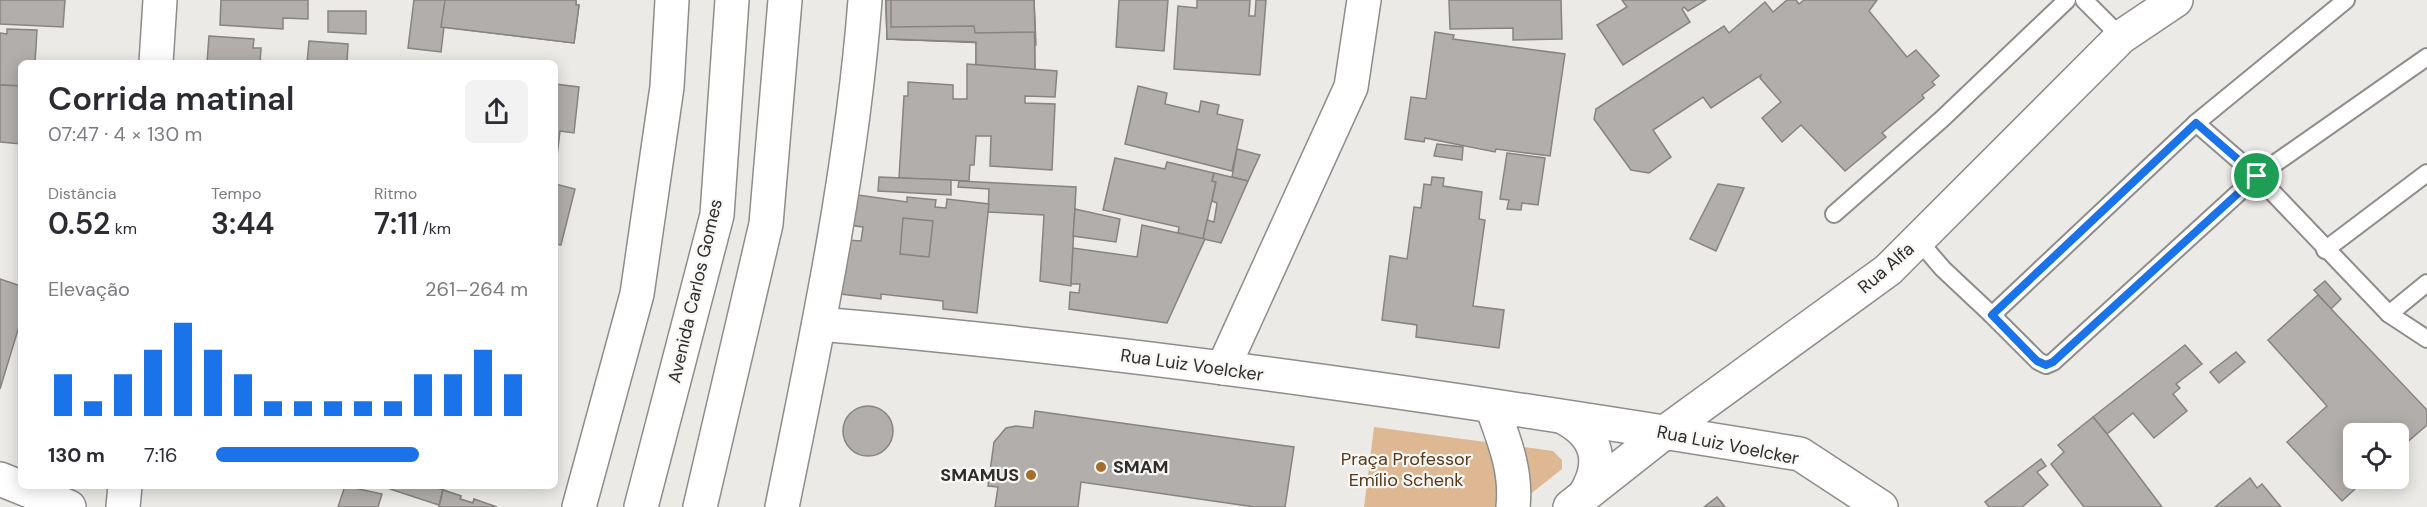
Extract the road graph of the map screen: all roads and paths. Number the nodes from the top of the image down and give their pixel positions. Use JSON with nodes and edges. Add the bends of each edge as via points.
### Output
{"nodes":[{"id":1,"x":160,"y":0,"type":"edge"},
{"id":2,"x":672,"y":0,"type":"edge"},
{"id":3,"x":732,"y":0,"type":"edge"},
{"id":4,"x":743,"y":0,"type":"edge"},
{"id":5,"x":785,"y":0,"type":"edge"},
{"id":6,"x":866,"y":0,"type":"edge"},
{"id":7,"x":1364,"y":0,"type":"edge"},
{"id":8,"x":2067,"y":0,"type":"edge"},
{"id":9,"x":2084,"y":0,"type":"edge"},
{"id":10,"x":2176,"y":0,"type":"edge"},
{"id":11,"x":2346,"y":0,"type":"edge"},
{"id":12,"x":2121,"y":37,"type":"junction"},
{"id":13,"x":2427,"y":57,"type":"edge"},
{"id":14,"x":156,"y":60,"type":"edge"},
{"id":15,"x":2196,"y":123,"type":"junction"},
{"id":16,"x":2427,"y":173,"type":"edge"},
{"id":17,"x":2257,"y":176,"type":"junction"},
{"id":18,"x":1833,"y":214,"type":"dead end"},
{"id":19,"x":1918,"y":240,"type":"junction"},
{"id":20,"x":2325,"y":250,"type":"junction"},
{"id":21,"x":2427,"y":283,"type":"edge"},
{"id":22,"x":2390,"y":314,"type":"junction"},
{"id":23,"x":1992,"y":315,"type":"junction"},
{"id":24,"x":819,"y":324,"type":"junction"},
{"id":25,"x":2427,"y":339,"type":"edge"},
{"id":26,"x":1223,"y":368,"type":"junction"},
{"id":27,"x":1492,"y":407,"type":"junction"},
{"id":28,"x":1563,"y":417,"type":"junction"},
{"id":29,"x":1665,"y":432,"type":"junction"},
{"id":30,"x":0,"y":479,"type":"edge"},
{"id":31,"x":18,"y":486,"type":"edge"},
{"id":32,"x":25,"y":489,"type":"edge"},
{"id":33,"x":125,"y":489,"type":"edge"},
{"id":34,"x":1577,"y":502,"type":"edge"},
{"id":35,"x":69,"y":507,"type":"edge"},
{"id":36,"x":123,"y":507,"type":"edge"},
{"id":37,"x":579,"y":507,"type":"edge"},
{"id":38,"x":641,"y":507,"type":"edge"},
{"id":39,"x":652,"y":507,"type":"edge"},
{"id":40,"x":700,"y":507,"type":"edge"},
{"id":41,"x":782,"y":507,"type":"edge"},
{"id":42,"x":1513,"y":507,"type":"edge"},
{"id":43,"x":1881,"y":507,"type":"edge"}],
"edges":[{"from":1,"to":14,"type":"street"},
{"from":2,"to":37,"type":"street","via":[[667,87],[637,294]]},
{"from":3,"to":38,"type":"street","name":"Avenida Carlos Gomes","via":[[717,215]]},
{"from":4,"to":39,"type":"lane","via":[[726,219]]},
{"from":5,"to":40,"type":"street","via":[[766,224]]},
{"from":6,"to":24,"type":"street","via":[[860,67]]},
{"from":7,"to":26,"type":"street","via":[[1351,87]]},
{"from":8,"to":18,"type":"lane","via":[[1942,119]]},
{"from":9,"to":12,"type":"lane"},
{"from":10,"to":12,"type":"street","name":"Rua Alfa"},
{"from":11,"to":15,"type":"lane"},
{"from":12,"to":19,"type":"street","name":"Rua Alfa"},
{"from":13,"to":17,"type":"lane"},
{"from":15,"to":17,"type":"lane"},
{"from":15,"to":23,"type":"lane"},
{"from":16,"to":20,"type":"lane"},
{"from":17,"to":20,"type":"lane"},
{"from":17,"to":23,"type":"lane","via":[[2053,362],[2046,365],[2037,361]]},
{"from":19,"to":23,"type":"lane"},
{"from":19,"to":29,"type":"street","name":"Rua Alfa","via":[[1888,270]]},
{"from":20,"to":22,"type":"lane"},
{"from":21,"to":22,"type":"lane"},
{"from":22,"to":25,"type":"lane"},
{"from":24,"to":26,"type":"street","name":"Rua Luiz Voelcker","via":[[988,338]]},
{"from":24,"to":41,"type":"street"},
{"from":26,"to":27,"type":"street","name":"Rua Luiz Voelcker"},
{"from":27,"to":28,"type":"street","name":"Rua Luiz Voelcker"},
{"from":27,"to":42,"type":"street","via":[[1510,456]]},
{"from":28,"to":29,"type":"street","name":"Rua Luiz Voelcker"},
{"from":28,"to":34,"type":"street","name":"Rua Luiz Voelcker","via":[[1577,425],[1595,451],[1597,467],[1593,482]]},
{"from":29,"to":34,"type":"street","name":"Rua Alfa"},
{"from":29,"to":43,"type":"street","name":"Rua Luiz Voelcker","via":[[1800,454]]},
{"from":30,"to":31,"type":"street"},
{"from":32,"to":35,"type":"street"},
{"from":33,"to":36,"type":"street"}]}
